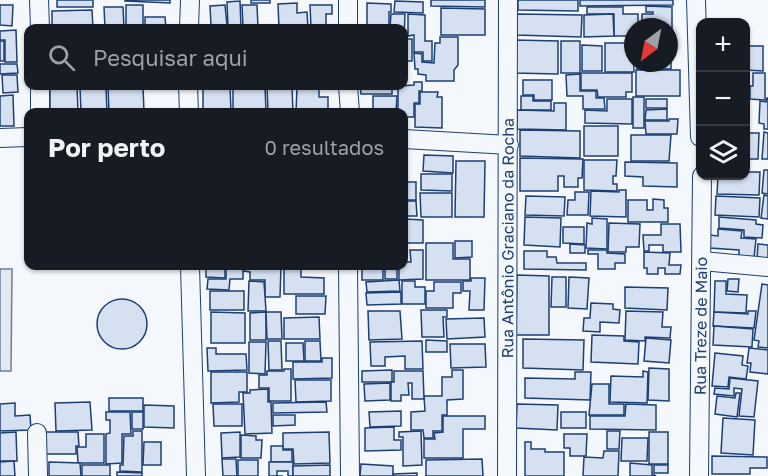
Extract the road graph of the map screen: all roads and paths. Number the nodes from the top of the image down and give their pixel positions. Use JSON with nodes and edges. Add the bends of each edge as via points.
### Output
{"nodes":[{"id":1,"x":39,"y":0,"type":"edge"},
{"id":2,"x":190,"y":0,"type":"edge"},
{"id":3,"x":348,"y":0,"type":"edge"},
{"id":4,"x":508,"y":0,"type":"edge"},
{"id":5,"x":696,"y":0,"type":"edge"},
{"id":6,"x":40,"y":24,"type":"edge"},
{"id":7,"x":189,"y":24,"type":"edge"},
{"id":8,"x":348,"y":24,"type":"edge"},
{"id":9,"x":40,"y":90,"type":"edge"},
{"id":10,"x":188,"y":90,"type":"edge"},
{"id":11,"x":348,"y":90,"type":"edge"},
{"id":12,"x":40,"y":108,"type":"edge"},
{"id":13,"x":189,"y":108,"type":"edge"},
{"id":14,"x":350,"y":108,"type":"edge"},
{"id":15,"x":700,"y":126,"type":"edge"},
{"id":16,"x":24,"y":137,"type":"edge"},
{"id":17,"x":0,"y":138,"type":"edge"},
{"id":18,"x":408,"y":139,"type":"edge"},
{"id":19,"x":509,"y":145,"type":"junction"},
{"id":20,"x":702,"y":180,"type":"edge"},
{"id":21,"x":702,"y":261,"type":"junction"},
{"id":22,"x":768,"y":267,"type":"edge"},
{"id":23,"x":190,"y":270,"type":"edge"},
{"id":24,"x":348,"y":270,"type":"edge"},
{"id":25,"x":37,"y":433,"type":"dead end"},
{"id":26,"x":38,"y":476,"type":"edge"},
{"id":27,"x":196,"y":476,"type":"edge"},
{"id":28,"x":350,"y":476,"type":"edge"},
{"id":29,"x":507,"y":476,"type":"edge"},
{"id":30,"x":699,"y":476,"type":"edge"}],
"edges":[{"from":1,"to":6,"type":"street"},
{"from":2,"to":7,"type":"street"},
{"from":3,"to":8,"type":"street"},
{"from":4,"to":19,"type":"street","name":"Rua Antônio Graciano da Rocha"},
{"from":5,"to":15,"type":"street"},
{"from":9,"to":12,"type":"street"},
{"from":10,"to":13,"type":"street"},
{"from":11,"to":14,"type":"street"},
{"from":16,"to":17,"type":"street"},
{"from":18,"to":19,"type":"street"},
{"from":19,"to":29,"type":"street","name":"Rua Antônio Graciano da Rocha"},
{"from":20,"to":21,"type":"street","name":"Rua Treze de Maio"},
{"from":21,"to":22,"type":"street"},
{"from":21,"to":30,"type":"street","name":"Rua Treze de Maio"},
{"from":23,"to":27,"type":"street"},
{"from":24,"to":28,"type":"street"},
{"from":25,"to":26,"type":"street"}]}
